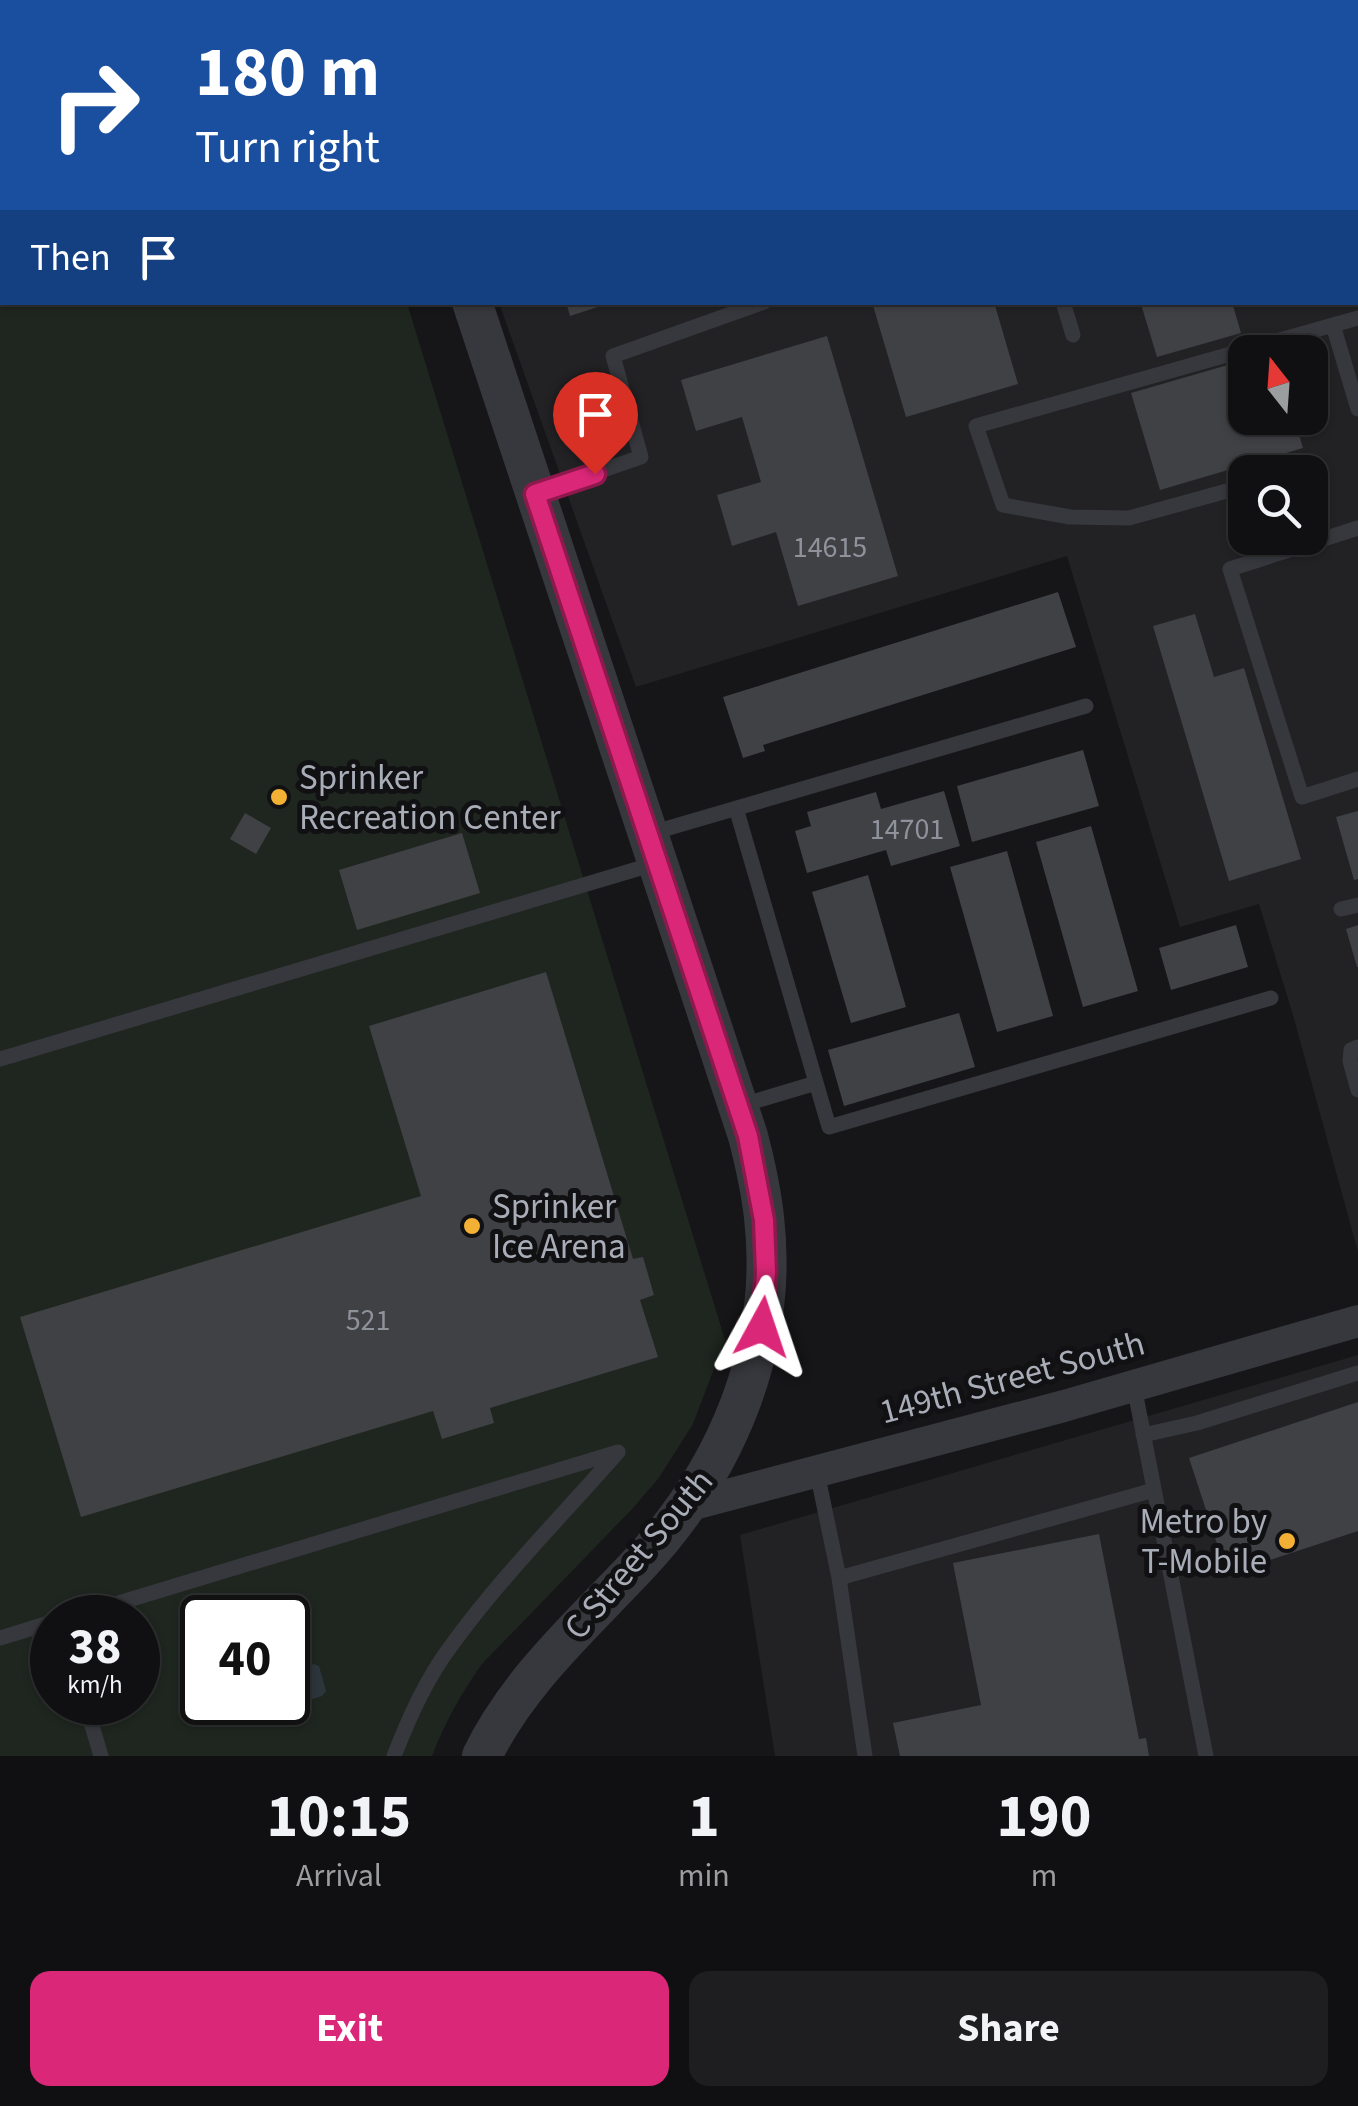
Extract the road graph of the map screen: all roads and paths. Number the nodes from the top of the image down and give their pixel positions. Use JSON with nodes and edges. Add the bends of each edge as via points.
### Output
{"nodes":[{"id":1,"x":473,"y":305,"type":"edge"},
{"id":2,"x":756,"y":305,"type":"edge"},
{"id":3,"x":1063,"y":305,"type":"edge"},
{"id":4,"x":1358,"y":318,"type":"edge"},
{"id":5,"x":1333,"y":325,"type":"junction"},
{"id":6,"x":1073,"y":335,"type":"dead end"},
{"id":7,"x":1358,"y":409,"type":"edge"},
{"id":8,"x":1228,"y":491,"type":"edge"},
{"id":9,"x":535,"y":494,"type":"junction"},
{"id":10,"x":1358,"y":528,"type":"edge"},
{"id":11,"x":1086,"y":706,"type":"dead end"},
{"id":12,"x":1358,"y":779,"type":"edge"},
{"id":13,"x":736,"y":808,"type":"junction"},
{"id":14,"x":653,"y":848,"type":"junction"},
{"id":15,"x":1358,"y":904,"type":"edge"},
{"id":16,"x":1341,"y":909,"type":"dead end"},
{"id":17,"x":1271,"y":998,"type":"dead end"},
{"id":18,"x":1358,"y":1047,"type":"edge"},
{"id":19,"x":0,"y":1058,"type":"edge"},
{"id":20,"x":816,"y":1083,"type":"junction"},
{"id":21,"x":1358,"y":1090,"type":"edge"},
{"id":22,"x":738,"y":1106,"type":"junction"},
{"id":23,"x":1358,"y":1322,"type":"edge"},
{"id":24,"x":1358,"y":1373,"type":"edge"},
{"id":25,"x":1134,"y":1386,"type":"junction"},
{"id":26,"x":1144,"y":1435,"type":"junction"},
{"id":27,"x":817,"y":1472,"type":"junction"},
{"id":28,"x":1154,"y":1490,"type":"junction"},
{"id":29,"x":686,"y":1506,"type":"junction"},
{"id":30,"x":839,"y":1578,"type":"junction"},
{"id":31,"x":145,"y":1595,"type":"edge"},
{"id":32,"x":30,"y":1629,"type":"edge"},
{"id":33,"x":0,"y":1638,"type":"edge"},
{"id":34,"x":92,"y":1725,"type":"edge"},
{"id":35,"x":101,"y":1756,"type":"edge"},
{"id":36,"x":394,"y":1756,"type":"edge"},
{"id":37,"x":482,"y":1756,"type":"edge"},
{"id":38,"x":865,"y":1756,"type":"edge"},
{"id":39,"x":1206,"y":1756,"type":"edge"}],
"edges":[{"from":1,"to":9,"type":"street","name":"C Street South"},
{"from":2,"to":9,"type":"lane","via":[[613,356],[641,457]]},
{"from":3,"to":6,"type":"lane"},
{"from":4,"to":5,"type":"lane"},
{"from":5,"to":7,"type":"lane"},
{"from":5,"to":8,"type":"lane","via":[[976,426],[1004,504],[1070,517],[1129,518]]},
{"from":9,"to":14,"type":"street","name":"C Street South"},
{"from":10,"to":12,"type":"lane","via":[[1230,568],[1302,796]]},
{"from":11,"to":13,"type":"lane"},
{"from":13,"to":14,"type":"lane"},
{"from":13,"to":20,"type":"lane"},
{"from":14,"to":19,"type":"lane"},
{"from":14,"to":22,"type":"street","name":"C Street South"},
{"from":15,"to":16,"type":"lane"},
{"from":17,"to":20,"type":"lane","via":[[830,1127]]},
{"from":18,"to":21,"type":"lane","via":[[1350,1061]]},
{"from":20,"to":22,"type":"lane"},
{"from":22,"to":29,"type":"street","name":"C Street South","via":[[764,1220],[762,1327],[735,1421]]},
{"from":23,"to":25,"type":"street","name":"149th Street South"},
{"from":24,"to":26,"type":"lane"},
{"from":25,"to":26,"type":"lane"},
{"from":25,"to":27,"type":"street","name":"149th Street South"},
{"from":26,"to":28,"type":"lane"},
{"from":27,"to":29,"type":"street","name":"149th Street South"},
{"from":27,"to":30,"type":"lane"},
{"from":28,"to":30,"type":"lane"},
{"from":28,"to":39,"type":"lane"},
{"from":29,"to":37,"type":"street","name":"C Street South","via":[[540,1672]]},
{"from":30,"to":38,"type":"lane"},
{"from":31,"to":36,"type":"lane","via":[[618,1452],[450,1647]]},
{"from":32,"to":33,"type":"lane"},
{"from":34,"to":35,"type":"lane"}]}
